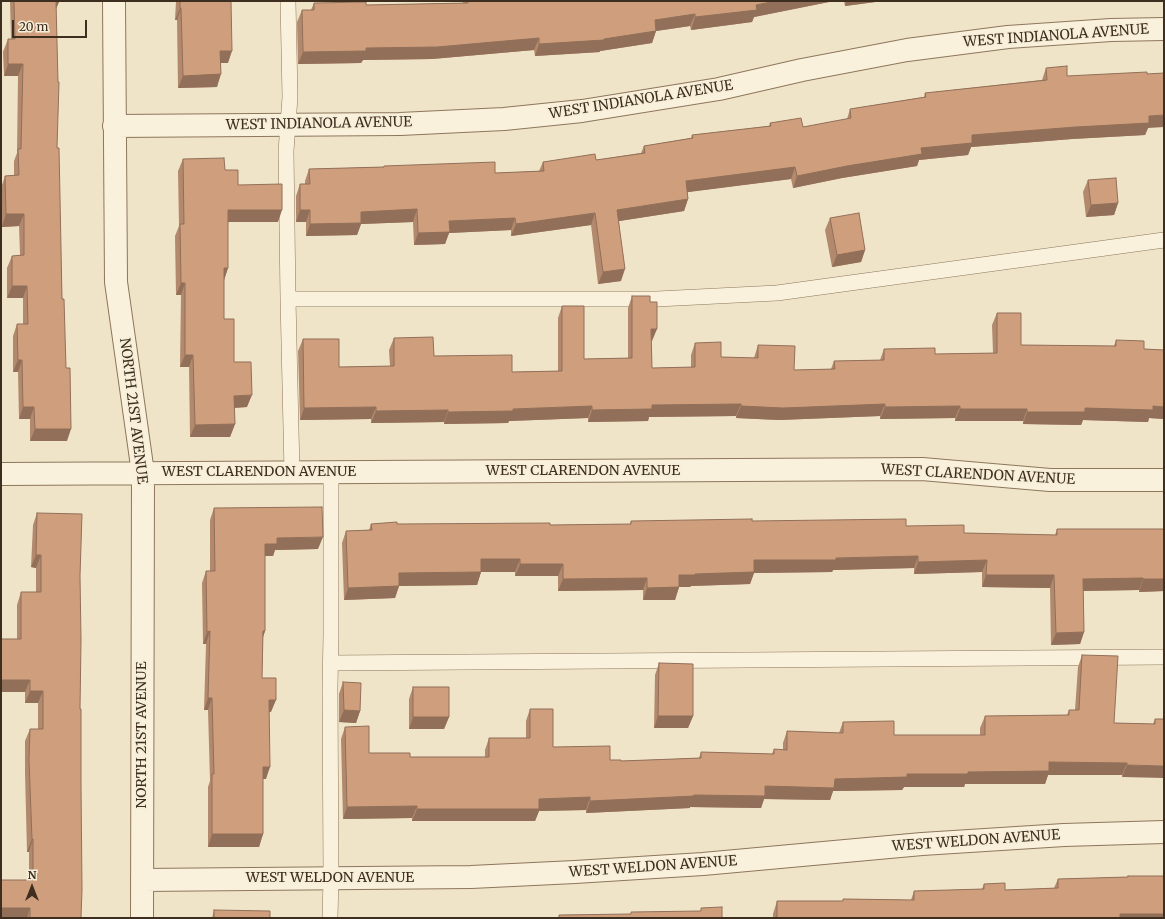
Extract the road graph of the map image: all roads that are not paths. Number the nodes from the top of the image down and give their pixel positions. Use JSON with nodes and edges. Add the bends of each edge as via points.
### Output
{"nodes":[{"id":1,"x":114,"y":1,"type":"edge"},
{"id":2,"x":288,"y":1,"type":"edge"},
{"id":3,"x":1164,"y":29,"type":"edge"},
{"id":4,"x":288,"y":125,"type":"junction"},
{"id":5,"x":114,"y":126,"type":"junction"},
{"id":6,"x":1164,"y":240,"type":"edge"},
{"id":7,"x":288,"y":299,"type":"junction"},
{"id":8,"x":292,"y":472,"type":"junction"},
{"id":9,"x":331,"y":472,"type":"junction"},
{"id":10,"x":143,"y":473,"type":"junction"},
{"id":11,"x":1,"y":474,"type":"edge"},
{"id":12,"x":1164,"y":480,"type":"edge"},
{"id":13,"x":1164,"y":657,"type":"edge"},
{"id":14,"x":330,"y":663,"type":"junction"},
{"id":15,"x":1164,"y":832,"type":"edge"},
{"id":16,"x":332,"y":878,"type":"junction"},
{"id":17,"x":142,"y":880,"type":"junction"},
{"id":18,"x":142,"y":918,"type":"edge"},
{"id":19,"x":330,"y":918,"type":"edge"}],
"edges":[{"from":1,"to":5,"type":"street","name":"NORTH 21ST AVENUE"},
{"from":2,"to":4,"type":"lane"},
{"from":3,"to":4,"type":"street","name":"WEST INDIANOLA AVENUE","via":[[1008,37],[908,50],[719,89],[582,111],[504,119],[400,124]]},
{"from":4,"to":5,"type":"street","name":"WEST INDIANOLA AVENUE"},
{"from":4,"to":7,"type":"lane"},
{"from":5,"to":10,"type":"street","name":"NORTH 21ST AVENUE","via":[[116,282]]},
{"from":6,"to":7,"type":"lane","via":[[777,293],[657,299]]},
{"from":7,"to":8,"type":"lane"},
{"from":8,"to":9,"type":"street","name":"WEST CLARENDON AVENUE"},
{"from":8,"to":10,"type":"street","name":"WEST CLARENDON AVENUE"},
{"from":9,"to":12,"type":"street","name":"WEST CLARENDON AVENUE","via":[[922,469],[1050,480]]},
{"from":9,"to":14,"type":"lane"},
{"from":10,"to":11,"type":"street","name":"WEST CLARENDON AVENUE"},
{"from":10,"to":17,"type":"street","name":"NORTH 21ST AVENUE"},
{"from":13,"to":14,"type":"lane"},
{"from":14,"to":16,"type":"lane"},
{"from":15,"to":16,"type":"street","name":"WEST WELDON AVENUE","via":[[922,844],[703,864],[575,872],[472,877]]},
{"from":16,"to":17,"type":"street","name":"WEST WELDON AVENUE"},
{"from":16,"to":19,"type":"lane"},
{"from":17,"to":18,"type":"street","name":"NORTH 21ST AVENUE"}]}
